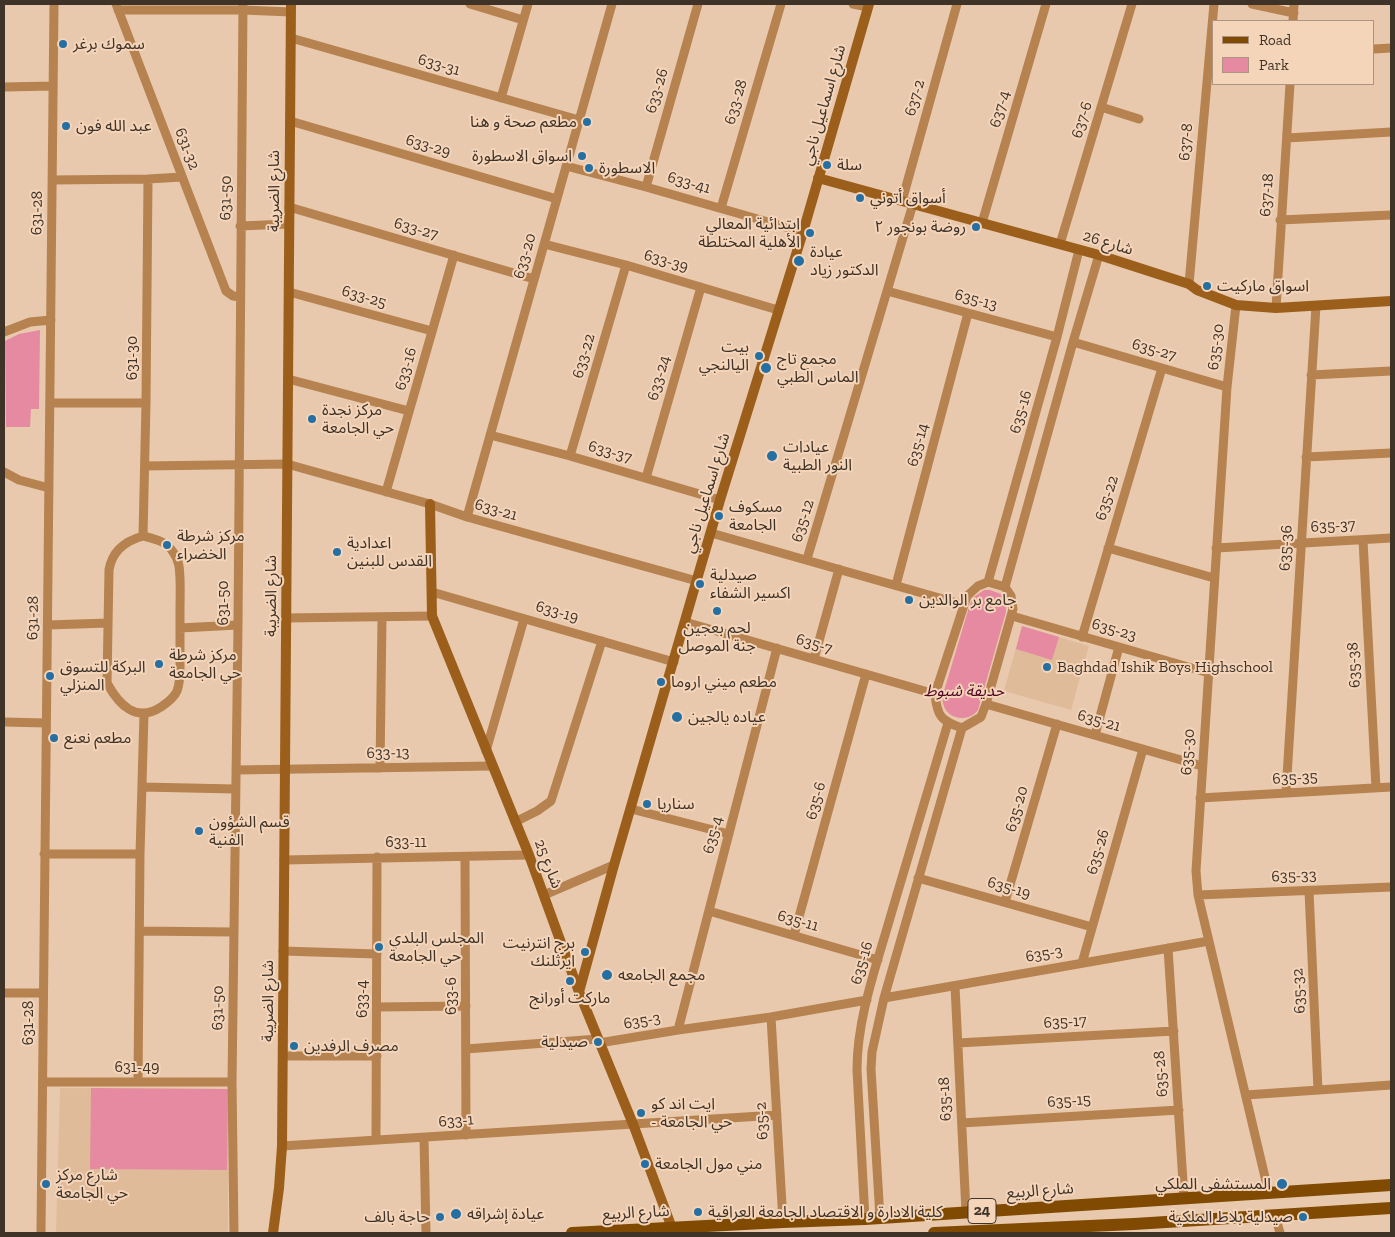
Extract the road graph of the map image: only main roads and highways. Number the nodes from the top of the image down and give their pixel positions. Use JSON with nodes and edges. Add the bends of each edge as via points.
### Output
{"nodes":[{"id":1,"x":1391,"y":1185,"type":"edge"},
{"id":2,"x":1100,"y":1203,"type":"junction"},
{"id":3,"x":1391,"y":1208,"type":"edge"},
{"id":4,"x":1013,"y":1209,"type":"junction"},
{"id":5,"x":1134,"y":1228,"type":"edge"},
{"id":6,"x":1030,"y":1229,"type":"junction"},
{"id":7,"x":618,"y":1232,"type":"edge"},
{"id":8,"x":572,"y":1233,"type":"edge"},
{"id":9,"x":592,"y":1233,"type":"edge"},
{"id":10,"x":934,"y":1233,"type":"edge"},
{"id":11,"x":942,"y":1233,"type":"edge"}],
"edges":[{"from":1,"to":2,"type":"main road","name":"شارع الربيع","number":"24"},
{"from":2,"to":4,"type":"main road","name":"شارع الربيع","number":"24"},
{"from":2,"to":6,"type":"main road","via":[[1065,1211],[1036,1213],[1031,1218]]},
{"from":3,"to":5,"type":"main road","number":"24"},
{"from":4,"to":7,"type":"main road","name":"شارع الربيع","number":"24"},
{"from":4,"to":11,"type":"main road","via":[[1011,1221]]},
{"from":5,"to":6,"type":"main road","number":"24"},
{"from":6,"to":11,"type":"main road","number":"24"},
{"from":7,"to":9,"type":"main road","name":"شارع الربيع","number":"24"},
{"from":8,"to":9,"type":"main road","name":"شارع الربيع","number":"24"},
{"from":10,"to":11,"type":"main road","number":"24"}]}
